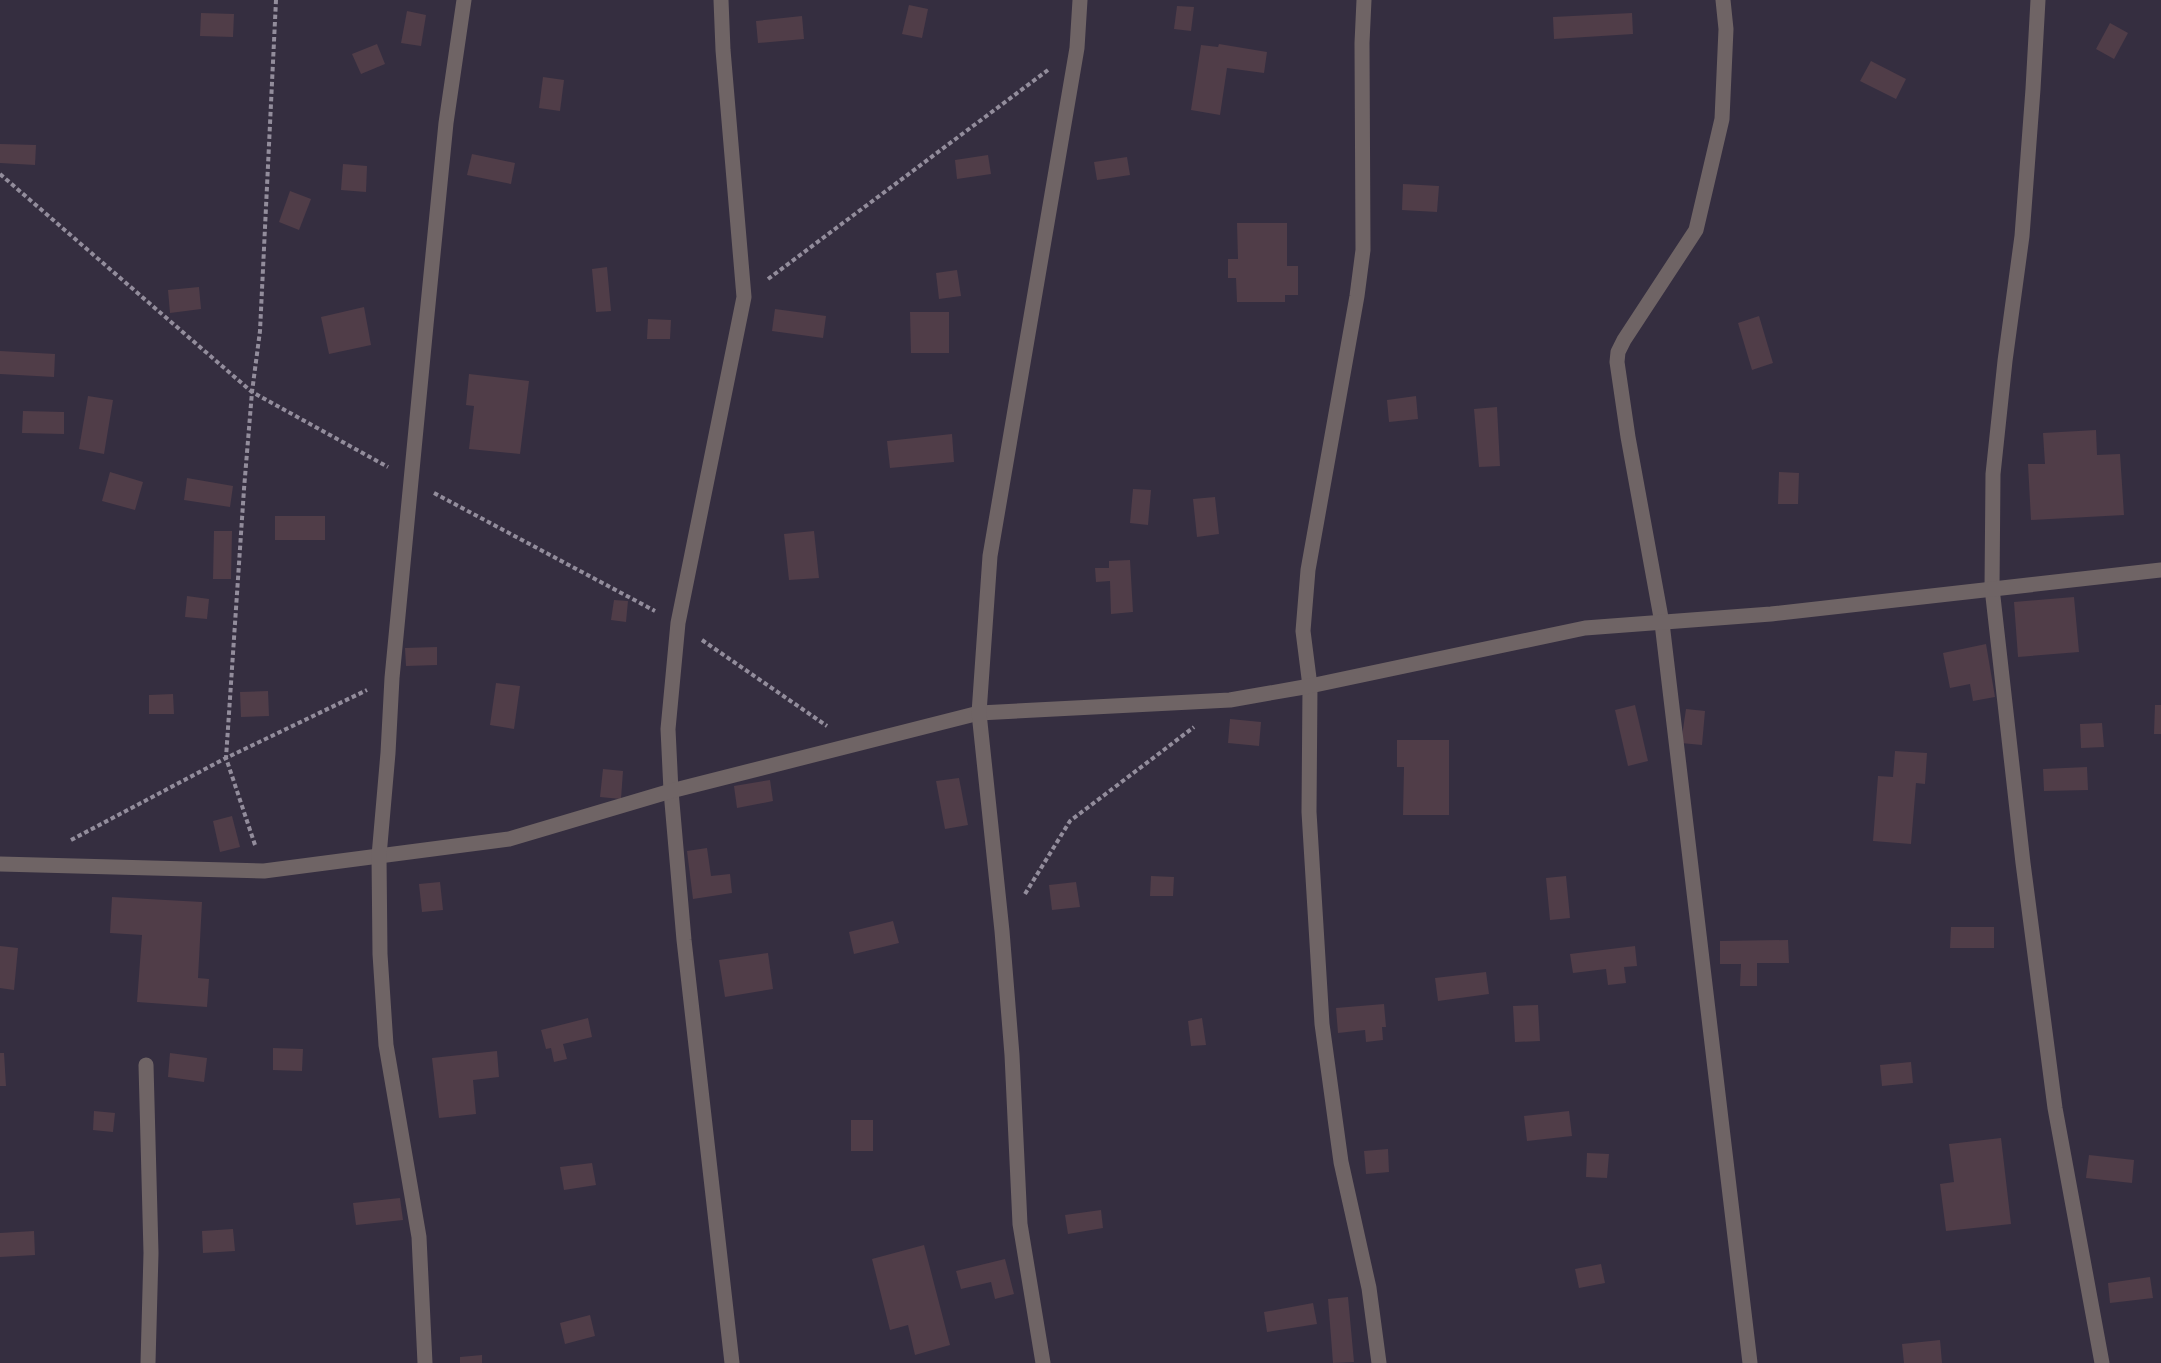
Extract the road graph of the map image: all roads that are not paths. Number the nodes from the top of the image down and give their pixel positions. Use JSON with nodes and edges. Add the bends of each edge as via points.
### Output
{"nodes":[{"id":1,"x":464,"y":0,"type":"edge"},
{"id":2,"x":721,"y":0,"type":"edge"},
{"id":3,"x":1080,"y":0,"type":"edge"},
{"id":4,"x":1364,"y":0,"type":"edge"},
{"id":5,"x":1723,"y":0,"type":"edge"},
{"id":6,"x":2038,"y":0,"type":"edge"},
{"id":7,"x":2161,"y":570,"type":"edge"},
{"id":8,"x":1992,"y":588,"type":"junction"},
{"id":9,"x":1662,"y":623,"type":"junction"},
{"id":10,"x":1310,"y":686,"type":"junction"},
{"id":11,"x":979,"y":713,"type":"junction"},
{"id":12,"x":671,"y":791,"type":"junction"},
{"id":13,"x":379,"y":856,"type":"junction"},
{"id":14,"x":0,"y":864,"type":"edge"},
{"id":15,"x":146,"y":1065,"type":"dead end"},
{"id":16,"x":148,"y":1363,"type":"edge"},
{"id":17,"x":425,"y":1363,"type":"edge"},
{"id":18,"x":732,"y":1363,"type":"edge"},
{"id":19,"x":1042,"y":1363,"type":"edge"},
{"id":20,"x":1379,"y":1363,"type":"edge"},
{"id":21,"x":1750,"y":1363,"type":"edge"},
{"id":22,"x":2102,"y":1363,"type":"edge"}],
"edges":[{"from":1,"to":13,"type":"street","via":[[446,123],[392,678]]},
{"from":2,"to":12,"type":"street","via":[[744,297],[678,623],[668,729]]},
{"from":3,"to":11,"type":"street","via":[[1077,48],[990,556]]},
{"from":4,"to":10,"type":"street","via":[[1364,250],[1308,570],[1303,631]]},
{"from":5,"to":9,"type":"street","via":[[1726,29],[1722,119],[1696,230],[1618,352],[1617,362]]},
{"from":6,"to":8,"type":"street","via":[[2022,236],[1993,474]]},
{"from":7,"to":8,"type":"street"},
{"from":8,"to":9,"type":"street"},
{"from":8,"to":22,"type":"street","via":[[2054,1096]]},
{"from":9,"to":10,"type":"street","via":[[1585,628]]},
{"from":9,"to":21,"type":"street"},
{"from":10,"to":11,"type":"street","via":[[1230,700]]},
{"from":10,"to":20,"type":"street","via":[[1309,812],[1322,1024],[1341,1162],[1369,1288]]},
{"from":11,"to":12,"type":"street"},
{"from":11,"to":19,"type":"street","via":[[1012,1055],[1020,1224]]},
{"from":12,"to":13,"type":"street","via":[[509,839]]},
{"from":12,"to":18,"type":"street"},
{"from":13,"to":14,"type":"street","via":[[264,871]]},
{"from":13,"to":17,"type":"street","via":[[386,1045],[419,1237]]},
{"from":15,"to":16,"type":"street","via":[[151,1253]]}]}
